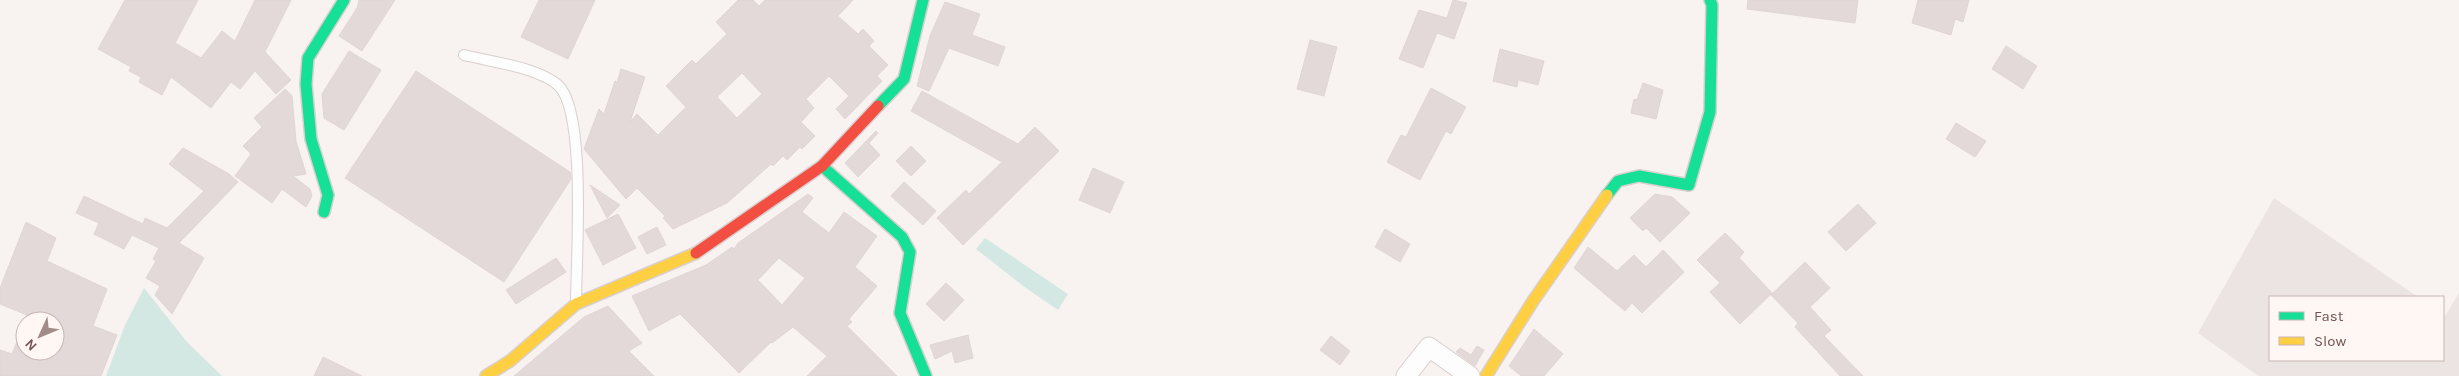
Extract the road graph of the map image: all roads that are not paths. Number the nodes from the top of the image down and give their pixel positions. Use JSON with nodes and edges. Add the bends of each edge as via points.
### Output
{"nodes":[{"id":1,"x":344,"y":0,"type":"edge"},
{"id":2,"x":923,"y":0,"type":"edge"},
{"id":3,"x":1710,"y":0,"type":"edge"},
{"id":4,"x":464,"y":55,"type":"dead end"},
{"id":5,"x":822,"y":166,"type":"junction"},
{"id":6,"x":324,"y":212,"type":"dead end"},
{"id":7,"x":576,"y":304,"type":"junction"},
{"id":8,"x":486,"y":376,"type":"edge"},
{"id":9,"x":926,"y":376,"type":"edge"},
{"id":10,"x":1406,"y":376,"type":"edge"},
{"id":11,"x":1470,"y":376,"type":"edge"},
{"id":12,"x":1486,"y":376,"type":"edge"}],
"edges":[{"from":1,"to":6,"type":"street","via":[[308,58],[306,84],[311,138],[328,194]]},
{"from":2,"to":5,"type":"street","via":[[904,79]]},
{"from":3,"to":12,"type":"street","via":[[1710,112],[1690,185],[1639,176],[1618,181],[1568,248]]},
{"from":4,"to":7,"type":"lane","via":[[544,75],[560,86],[569,102],[577,143]]},
{"from":5,"to":7,"type":"street","via":[[700,251]]},
{"from":5,"to":9,"type":"street","via":[[908,245],[910,252],[900,313]]},
{"from":7,"to":8,"type":"street","via":[[510,361]]},
{"from":10,"to":11,"type":"street","via":[[1430,347]]}]}
